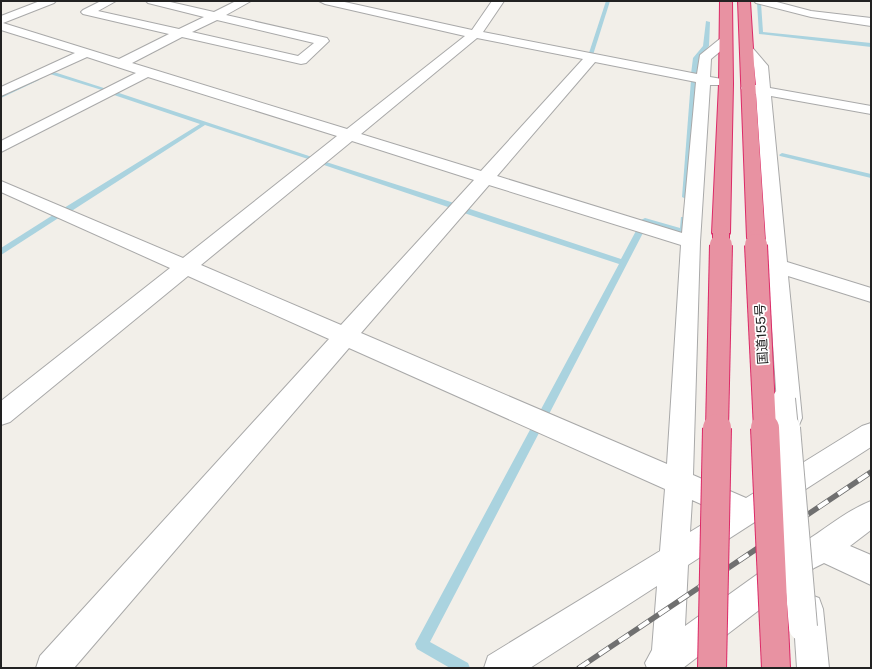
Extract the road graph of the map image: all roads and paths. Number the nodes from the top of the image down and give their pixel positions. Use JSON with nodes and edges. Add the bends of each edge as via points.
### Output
{"nodes":[{"id":1,"x":50,"y":1,"type":"edge"},
{"id":2,"x":110,"y":1,"type":"edge"},
{"id":3,"x":152,"y":1,"type":"edge"},
{"id":4,"x":245,"y":1,"type":"edge"},
{"id":5,"x":328,"y":1,"type":"edge"},
{"id":6,"x":385,"y":1,"type":"edge"},
{"id":7,"x":498,"y":1,"type":"edge"},
{"id":8,"x":726,"y":1,"type":"edge"},
{"id":9,"x":744,"y":1,"type":"edge"},
{"id":10,"x":760,"y":1,"type":"edge"},
{"id":11,"x":370,"y":11,"type":"junction"},
{"id":12,"x":216,"y":16,"type":"junction"},
{"id":13,"x":1,"y":20,"type":"edge"},
{"id":14,"x":871,"y":22,"type":"edge"},
{"id":15,"x":1,"y":26,"type":"edge"},
{"id":16,"x":181,"y":34,"type":"junction"},
{"id":17,"x":475,"y":34,"type":"junction"},
{"id":18,"x":725,"y":41,"type":"junction"},
{"id":19,"x":746,"y":48,"type":"joint"},
{"id":20,"x":86,"y":53,"type":"junction"},
{"id":21,"x":591,"y":58,"type":"junction"},
{"id":22,"x":121,"y":63,"type":"junction"},
{"id":23,"x":147,"y":72,"type":"junction"},
{"id":24,"x":703,"y":79,"type":"junction"},
{"id":25,"x":726,"y":84,"type":"junction"},
{"id":26,"x":755,"y":89,"type":"junction"},
{"id":27,"x":1,"y":92,"type":"edge"},
{"id":28,"x":871,"y":110,"type":"edge"},
{"id":29,"x":351,"y":135,"type":"junction"},
{"id":30,"x":1,"y":147,"type":"edge"},
{"id":31,"x":486,"y":177,"type":"junction"},
{"id":32,"x":1,"y":186,"type":"edge"},
{"id":33,"x":691,"y":242,"type":"junction"},
{"id":34,"x":778,"y":266,"type":"junction"},
{"id":35,"x":186,"y":268,"type":"junction"},
{"id":36,"x":871,"y":295,"type":"edge"},
{"id":37,"x":344,"y":336,"type":"junction"},
{"id":38,"x":784,"y":399,"type":"dead end"},
{"id":39,"x":1,"y":415,"type":"edge"},
{"id":40,"x":871,"y":434,"type":"edge"},
{"id":41,"x":679,"y":482,"type":"junction"},
{"id":42,"x":796,"y":482,"type":"junction"},
{"id":43,"x":748,"y":512,"type":"junction"},
{"id":44,"x":871,"y":514,"type":"edge"},
{"id":45,"x":813,"y":553,"type":"junction"},
{"id":46,"x":674,"y":558,"type":"junction"},
{"id":47,"x":871,"y":570,"type":"edge"},
{"id":48,"x":804,"y":627,"type":"dead end"},
{"id":49,"x":663,"y":664,"type":"edge"},
{"id":50,"x":52,"y":668,"type":"edge"},
{"id":51,"x":500,"y":668,"type":"edge"},
{"id":52,"x":712,"y":668,"type":"edge"},
{"id":53,"x":776,"y":668,"type":"edge"},
{"id":54,"x":813,"y":668,"type":"edge"}],
"edges":[{"from":1,"to":13,"type":"street"},
{"from":2,"to":16,"type":"street","via":[[88,12]]},
{"from":3,"to":12,"type":"street"},
{"from":4,"to":12,"type":"street"},
{"from":5,"to":11,"type":"street"},
{"from":6,"to":11,"type":"street"},
{"from":7,"to":17,"type":"street"},
{"from":8,"to":18,"type":"highway"},
{"from":9,"to":19,"type":"highway"},
{"from":10,"to":14,"type":"street","via":[[812,14]]},
{"from":11,"to":17,"type":"street"},
{"from":12,"to":16,"type":"street"},
{"from":12,"to":16,"type":"street","via":[[323,41],[301,60]]},
{"from":15,"to":20,"type":"street"},
{"from":16,"to":22,"type":"street"},
{"from":17,"to":21,"type":"street"},
{"from":17,"to":29,"type":"street"},
{"from":18,"to":24,"type":"street","via":[[705,58]]},
{"from":18,"to":25,"type":"highway"},
{"from":19,"to":26,"type":"street","via":[[761,66]]},
{"from":20,"to":22,"type":"street"},
{"from":20,"to":27,"type":"street"},
{"from":21,"to":24,"type":"street"},
{"from":21,"to":31,"type":"street"},
{"from":22,"to":23,"type":"street"},
{"from":23,"to":29,"type":"street"},
{"from":23,"to":30,"type":"street"},
{"from":24,"to":25,"type":"street"},
{"from":24,"to":33,"type":"street"},
{"from":25,"to":52,"type":"highway","bridge":true},
{"from":26,"to":28,"type":"street"},
{"from":26,"to":34,"type":"street"},
{"from":26,"to":53,"type":"highway","name":"国道155号","bridge":true,"via":[[756,238]]},
{"from":29,"to":31,"type":"street"},
{"from":29,"to":35,"type":"street"},
{"from":31,"to":33,"type":"street"},
{"from":31,"to":37,"type":"street"},
{"from":32,"to":35,"type":"street"},
{"from":33,"to":41,"type":"street"},
{"from":34,"to":36,"type":"street"},
{"from":34,"to":42,"type":"street"},
{"from":35,"to":37,"type":"street"},
{"from":35,"to":39,"type":"street"},
{"from":37,"to":41,"type":"street"},
{"from":37,"to":50,"type":"street"},
{"from":38,"to":48,"type":"street","bridge":true},
{"from":40,"to":42,"type":"street"},
{"from":41,"to":43,"type":"street"},
{"from":41,"to":46,"type":"street"},
{"from":42,"to":43,"type":"street"},
{"from":42,"to":45,"type":"street"},
{"from":43,"to":46,"type":"street"},
{"from":44,"to":45,"type":"street"},
{"from":45,"to":47,"type":"street"},
{"from":45,"to":49,"type":"street"},
{"from":45,"to":54,"type":"street"},
{"from":46,"to":49,"type":"street"},
{"from":46,"to":51,"type":"street"}]}
